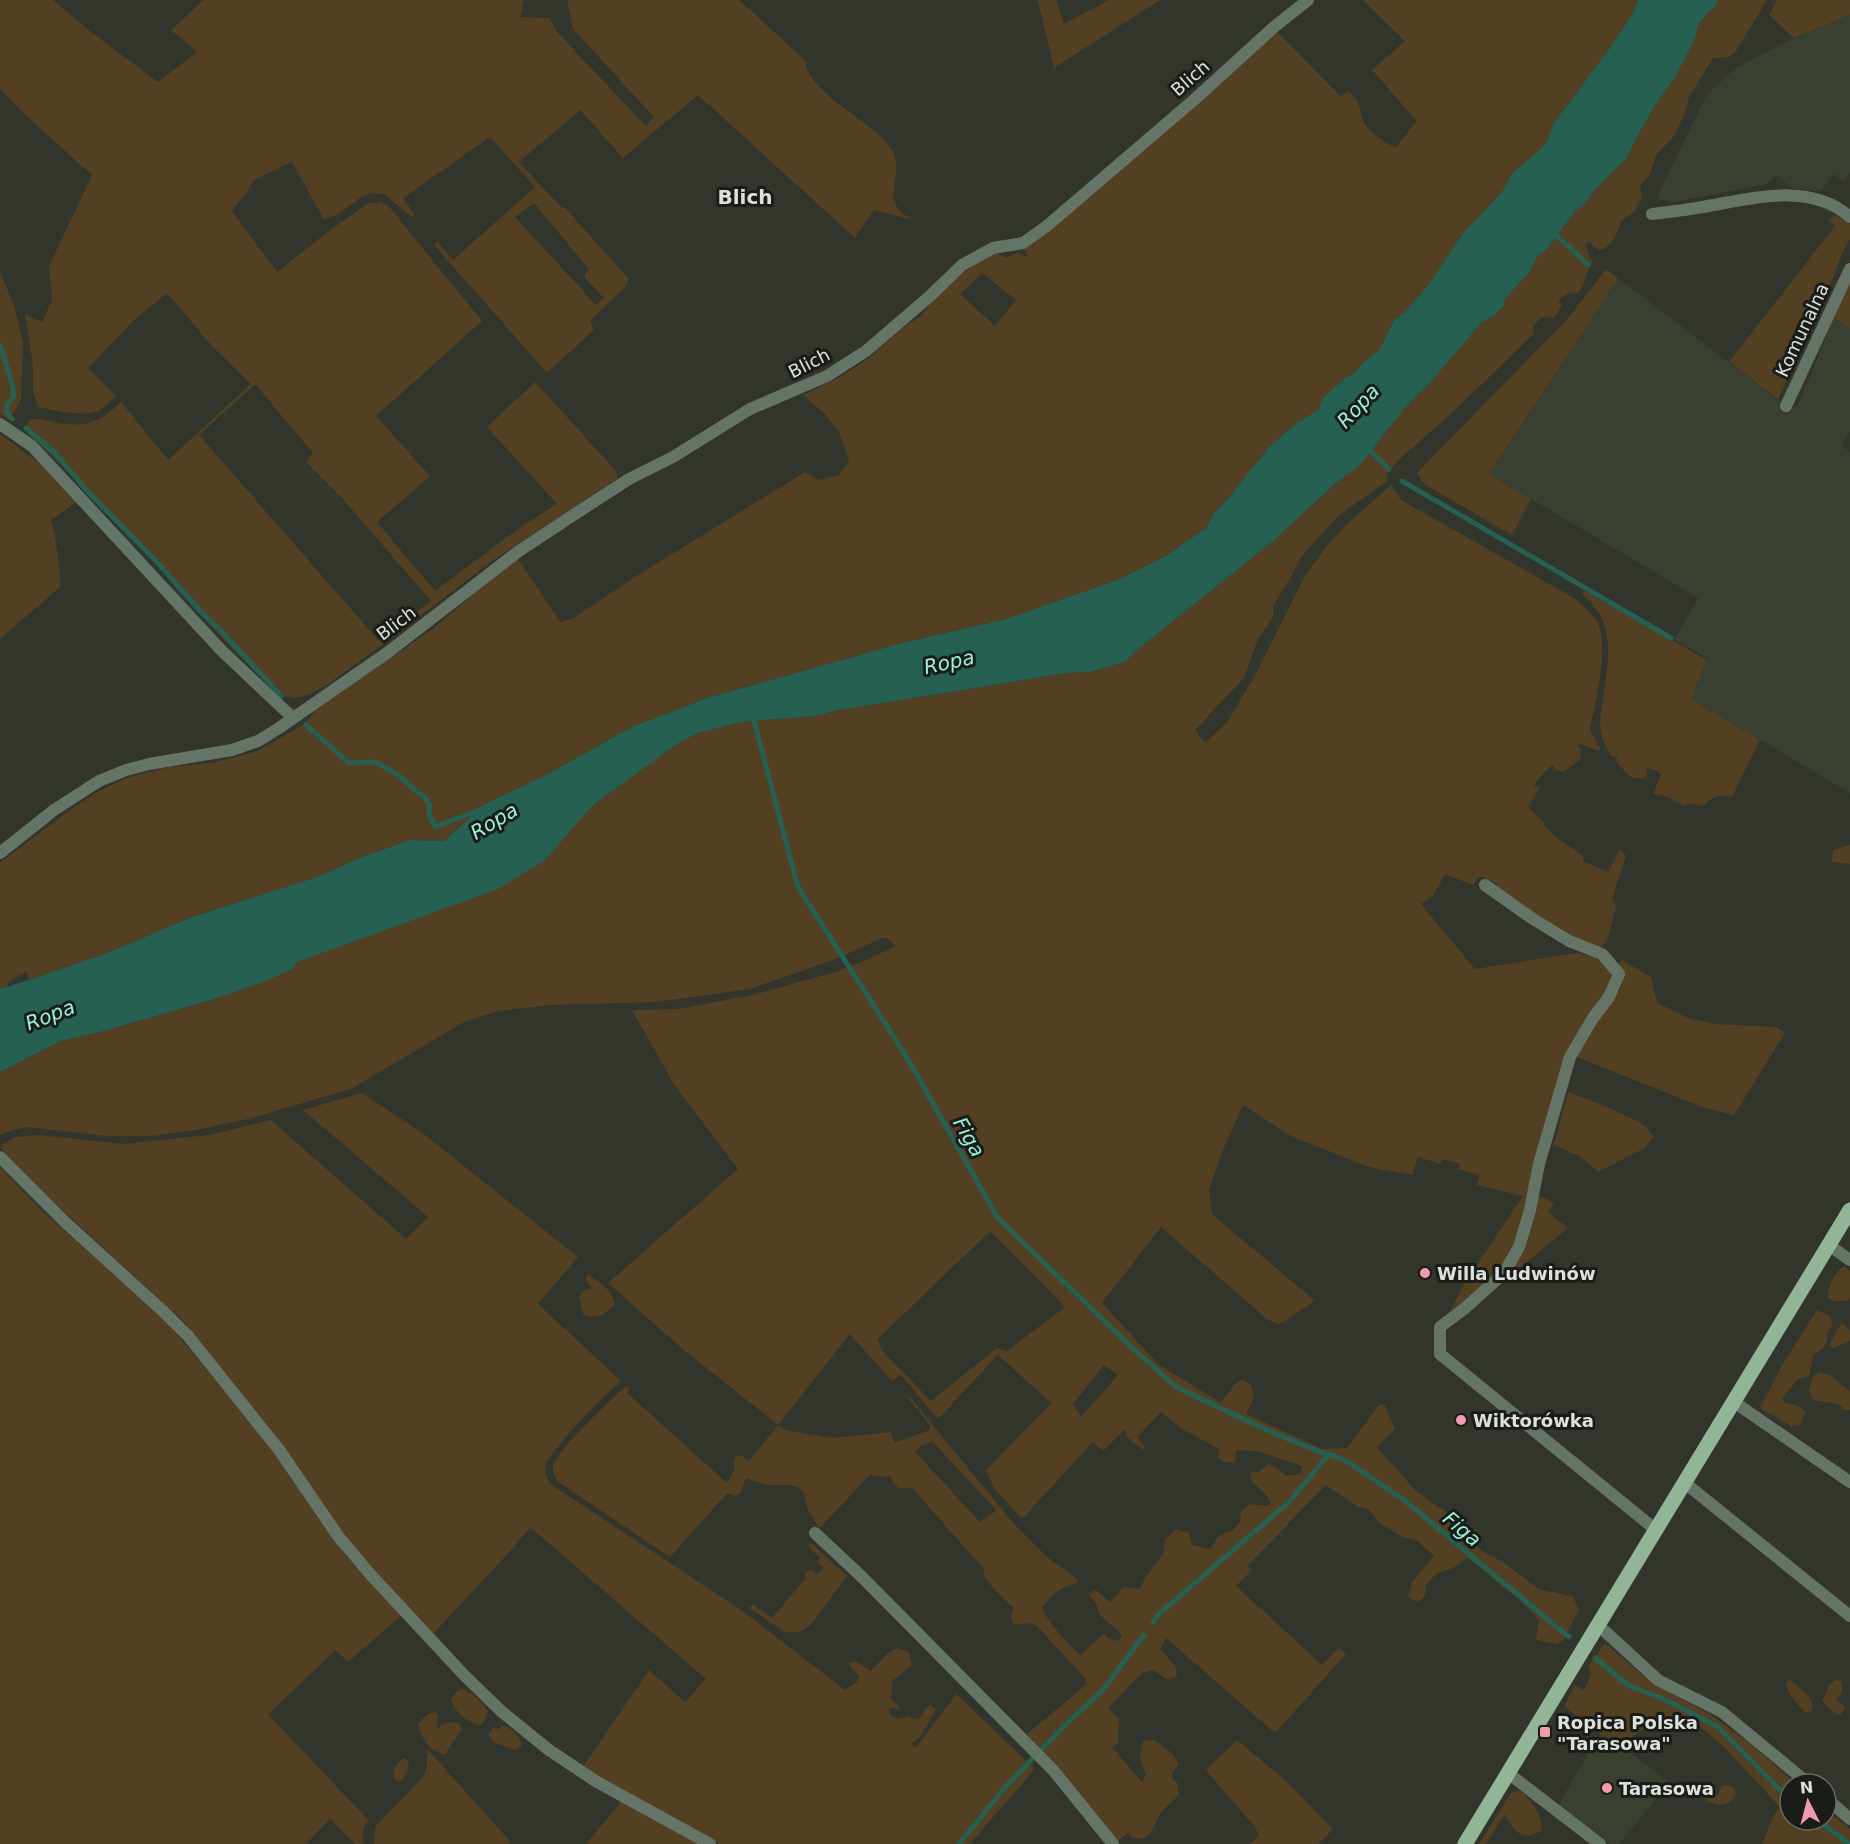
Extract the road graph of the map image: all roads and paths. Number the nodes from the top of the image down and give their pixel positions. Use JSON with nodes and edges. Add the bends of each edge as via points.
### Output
{"nodes":[{"id":1,"x":1308,"y":0,"type":"edge"},
{"id":2,"x":1652,"y":214,"type":"dead end"},
{"id":3,"x":1850,"y":217,"type":"edge"},
{"id":4,"x":1850,"y":269,"type":"edge"},
{"id":5,"x":1786,"y":406,"type":"dead end"},
{"id":6,"x":0,"y":424,"type":"edge"},
{"id":7,"x":292,"y":718,"type":"junction"},
{"id":8,"x":0,"y":853,"type":"edge"},
{"id":9,"x":1485,"y":885,"type":"dead end"},
{"id":10,"x":0,"y":1157,"type":"edge"},
{"id":11,"x":1850,"y":1210,"type":"edge"},
{"id":12,"x":1829,"y":1245,"type":"junction"},
{"id":13,"x":1850,"y":1260,"type":"edge"},
{"id":14,"x":1734,"y":1402,"type":"junction"},
{"id":15,"x":1850,"y":1482,"type":"edge"},
{"id":16,"x":1685,"y":1483,"type":"junction"},
{"id":17,"x":1656,"y":1530,"type":"junction"},
{"id":18,"x":815,"y":1533,"type":"dead end"},
{"id":19,"x":1850,"y":1616,"type":"edge"},
{"id":20,"x":1596,"y":1628,"type":"junction"},
{"id":21,"x":1794,"y":1772,"type":"edge"},
{"id":22,"x":1508,"y":1773,"type":"junction"},
{"id":23,"x":1838,"y":1808,"type":"edge"},
{"id":24,"x":1850,"y":1819,"type":"edge"},
{"id":25,"x":711,"y":1844,"type":"edge"},
{"id":26,"x":1113,"y":1844,"type":"edge"},
{"id":27,"x":1465,"y":1844,"type":"edge"},
{"id":28,"x":1600,"y":1844,"type":"edge"}],
"edges":[{"from":1,"to":7,"type":"street","name":"Blich","via":[[1023,243],[993,248],[962,265],[859,356],[827,376],[750,409],[629,479],[519,550],[387,653]]},
{"from":2,"to":3,"type":"street","via":[[1756,196],[1799,196],[1827,201]]},
{"from":4,"to":5,"type":"street","name":"Komunalna"},
{"from":6,"to":7,"type":"street","via":[[32,446],[222,651]]},
{"from":7,"to":8,"type":"street","name":"Blich","via":[[258,741],[232,750],[149,764],[99,781],[54,810]]},
{"from":9,"to":17,"type":"street","via":[[1569,941],[1602,954],[1619,974],[1570,1058],[1519,1247],[1504,1273],[1440,1327],[1440,1354]]},
{"from":10,"to":25,"type":"street","via":[[188,1336],[280,1450],[338,1536],[501,1711],[597,1782]]},
{"from":11,"to":12,"type":"main road"},
{"from":12,"to":13,"type":"street"},
{"from":12,"to":14,"type":"main road"},
{"from":14,"to":15,"type":"street"},
{"from":14,"to":16,"type":"main road"},
{"from":16,"to":17,"type":"main road"},
{"from":16,"to":19,"type":"street"},
{"from":17,"to":20,"type":"main road"},
{"from":18,"to":26,"type":"street","via":[[1053,1770]]},
{"from":20,"to":21,"type":"street","via":[[1658,1680],[1722,1712]]},
{"from":20,"to":22,"type":"main road"},
{"from":22,"to":27,"type":"main road"},
{"from":22,"to":28,"type":"street"},
{"from":23,"to":24,"type":"street"}]}
